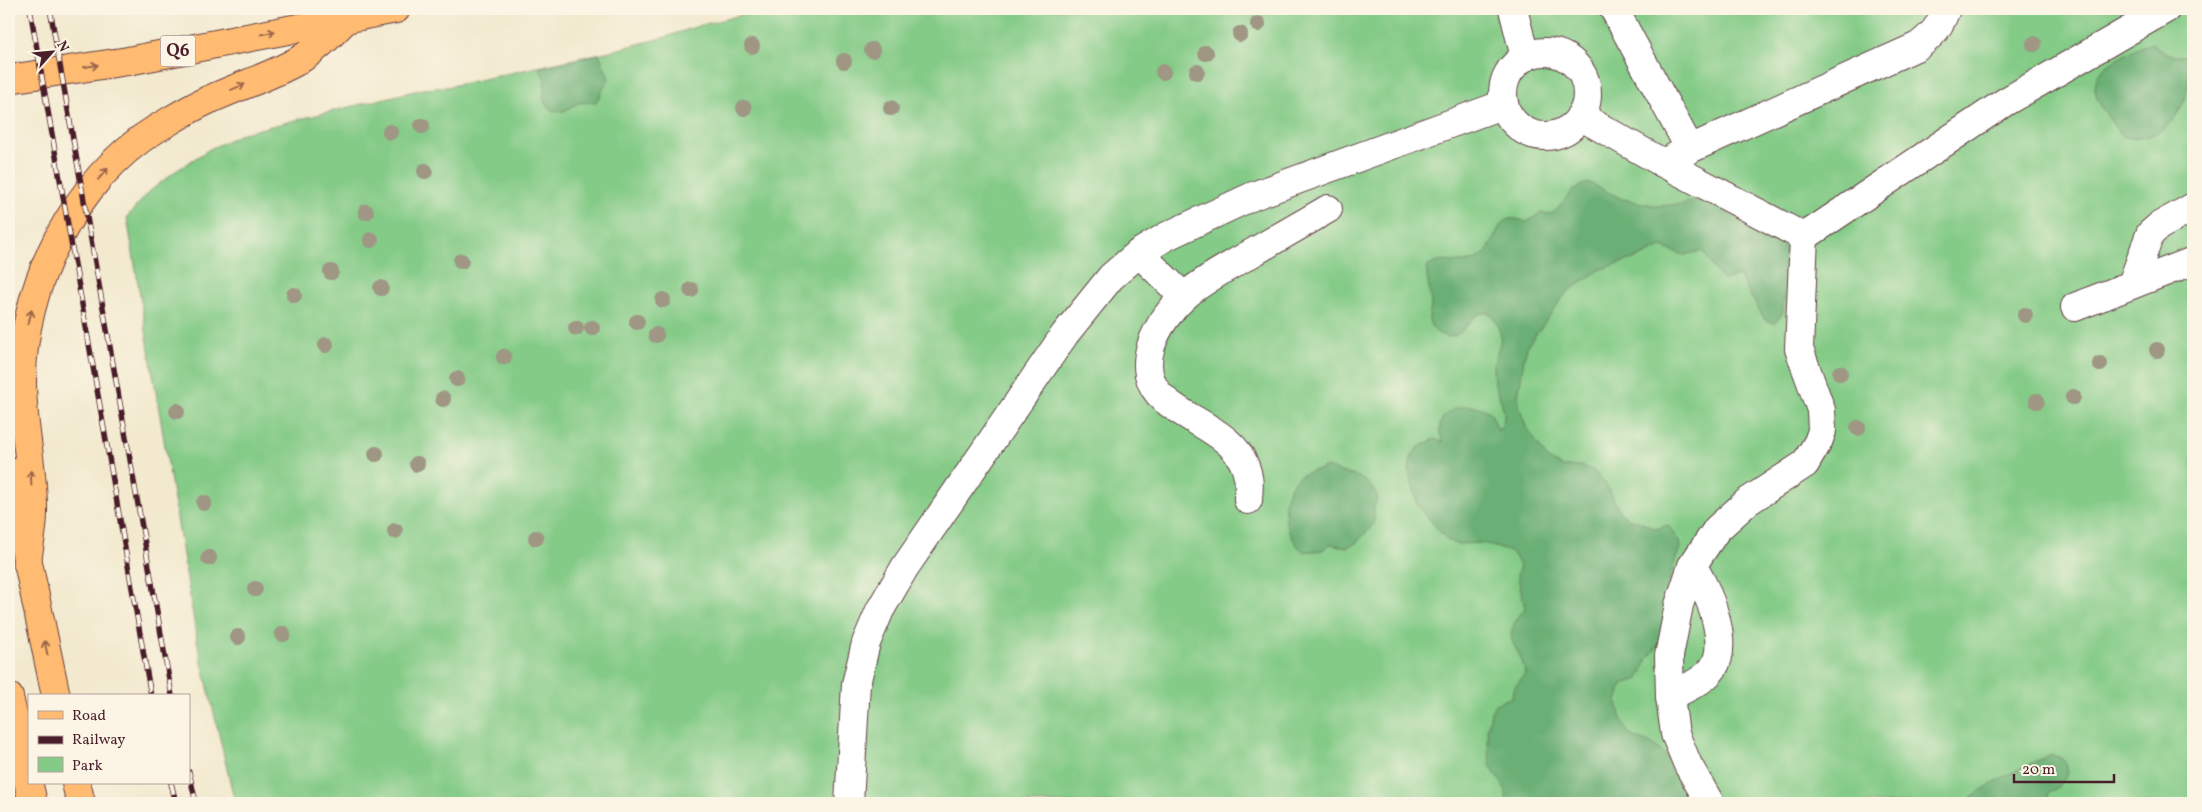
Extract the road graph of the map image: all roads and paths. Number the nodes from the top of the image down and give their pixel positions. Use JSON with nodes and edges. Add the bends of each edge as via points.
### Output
{"nodes":[{"id":1,"x":396,"y":9,"type":"edge"},
{"id":2,"x":1513,"y":9,"type":"edge"},
{"id":3,"x":1614,"y":9,"type":"edge"},
{"id":4,"x":1946,"y":9,"type":"edge"},
{"id":5,"x":2166,"y":9,"type":"edge"},
{"id":6,"x":347,"y":18,"type":"junction"},
{"id":7,"x":1525,"y":57,"type":"junction"},
{"id":8,"x":9,"y":79,"type":"edge"},
{"id":9,"x":1504,"y":104,"type":"junction"},
{"id":10,"x":1580,"y":116,"type":"junction"},
{"id":11,"x":1690,"y":149,"type":"junction"},
{"id":12,"x":1663,"y":164,"type":"junction"},
{"id":13,"x":2193,"y":207,"type":"edge"},
{"id":14,"x":1328,"y":209,"type":"dead end"},
{"id":15,"x":1804,"y":237,"type":"junction"},
{"id":16,"x":1139,"y":253,"type":"junction"},
{"id":17,"x":2193,"y":261,"type":"edge"},
{"id":18,"x":2132,"y":284,"type":"junction"},
{"id":19,"x":1184,"y":297,"type":"junction"},
{"id":20,"x":2075,"y":307,"type":"dead end"},
{"id":21,"x":9,"y":472,"type":"edge"},
{"id":22,"x":1248,"y":500,"type":"dead end"},
{"id":23,"x":27,"y":562,"type":"junction"},
{"id":24,"x":1692,"y":566,"type":"junction"},
{"id":25,"x":56,"y":694,"type":"edge"},
{"id":26,"x":1670,"y":696,"type":"junction"},
{"id":27,"x":9,"y":697,"type":"edge"},
{"id":28,"x":28,"y":781,"type":"edge"},
{"id":29,"x":29,"y":784,"type":"edge"},
{"id":30,"x":76,"y":784,"type":"edge"},
{"id":31,"x":33,"y":803,"type":"edge"},
{"id":32,"x":81,"y":803,"type":"edge"},
{"id":33,"x":849,"y":803,"type":"edge"},
{"id":34,"x":1710,"y":803,"type":"edge"}],
"edges":[{"from":1,"to":6,"type":"main road","number":"Q6"},
{"from":2,"to":7,"type":"street"},
{"from":3,"to":11,"type":"street"},
{"from":4,"to":11,"type":"street","via":[[1941,25],[1918,46]]},
{"from":5,"to":15,"type":"street","via":[[2005,102]]},
{"from":8,"to":6,"type":"main road","number":"Q6","one_way":true},
{"from":23,"to":6,"type":"main road","one_way":true,"via":[[33,513],[23,415],[25,339],[44,267],[62,230],[106,170],[150,132],[210,99],[299,60]]},
{"from":7,"to":9,"type":"street","via":[[1509,72],[1503,93]]},
{"from":7,"to":10,"type":"street","via":[[1547,52],[1564,58],[1578,70],[1586,93]]},
{"from":9,"to":10,"type":"street","via":[[1516,125],[1538,136],[1562,132]]},
{"from":9,"to":16,"type":"street","via":[[1253,196],[1193,222]]},
{"from":10,"to":12,"type":"street"},
{"from":11,"to":12,"type":"street"},
{"from":12,"to":15,"type":"street"},
{"from":13,"to":18,"type":"street","via":[[2150,234]]},
{"from":14,"to":19,"type":"street","via":[[1220,271]]},
{"from":15,"to":24,"type":"street","via":[[1800,349],[1821,410],[1822,431],[1805,464],[1741,507],[1717,529]]},
{"from":16,"to":19,"type":"street"},
{"from":16,"to":33,"type":"street","via":[[1111,277],[1064,334],[905,567],[880,610],[866,643],[856,684]]},
{"from":17,"to":18,"type":"street"},
{"from":18,"to":20,"type":"street"},
{"from":19,"to":22,"type":"street","via":[[1159,327],[1148,354],[1147,370],[1154,389],[1164,400],[1225,438],[1240,456],[1248,477]]},
{"from":21,"to":23,"type":"main road"},
{"from":25,"to":23,"type":"main road","one_way":true},
{"from":24,"to":26,"type":"street","via":[[1679,605],[1669,656]]},
{"from":24,"to":26,"type":"street","via":[[1702,580],[1712,605],[1719,641],[1717,659],[1711,671]]},
{"from":26,"to":34,"type":"street","via":[[1675,734]]},
{"from":27,"to":28,"type":"main road"},
{"from":29,"to":31,"type":"main road"},
{"from":30,"to":32,"type":"main road"}]}
